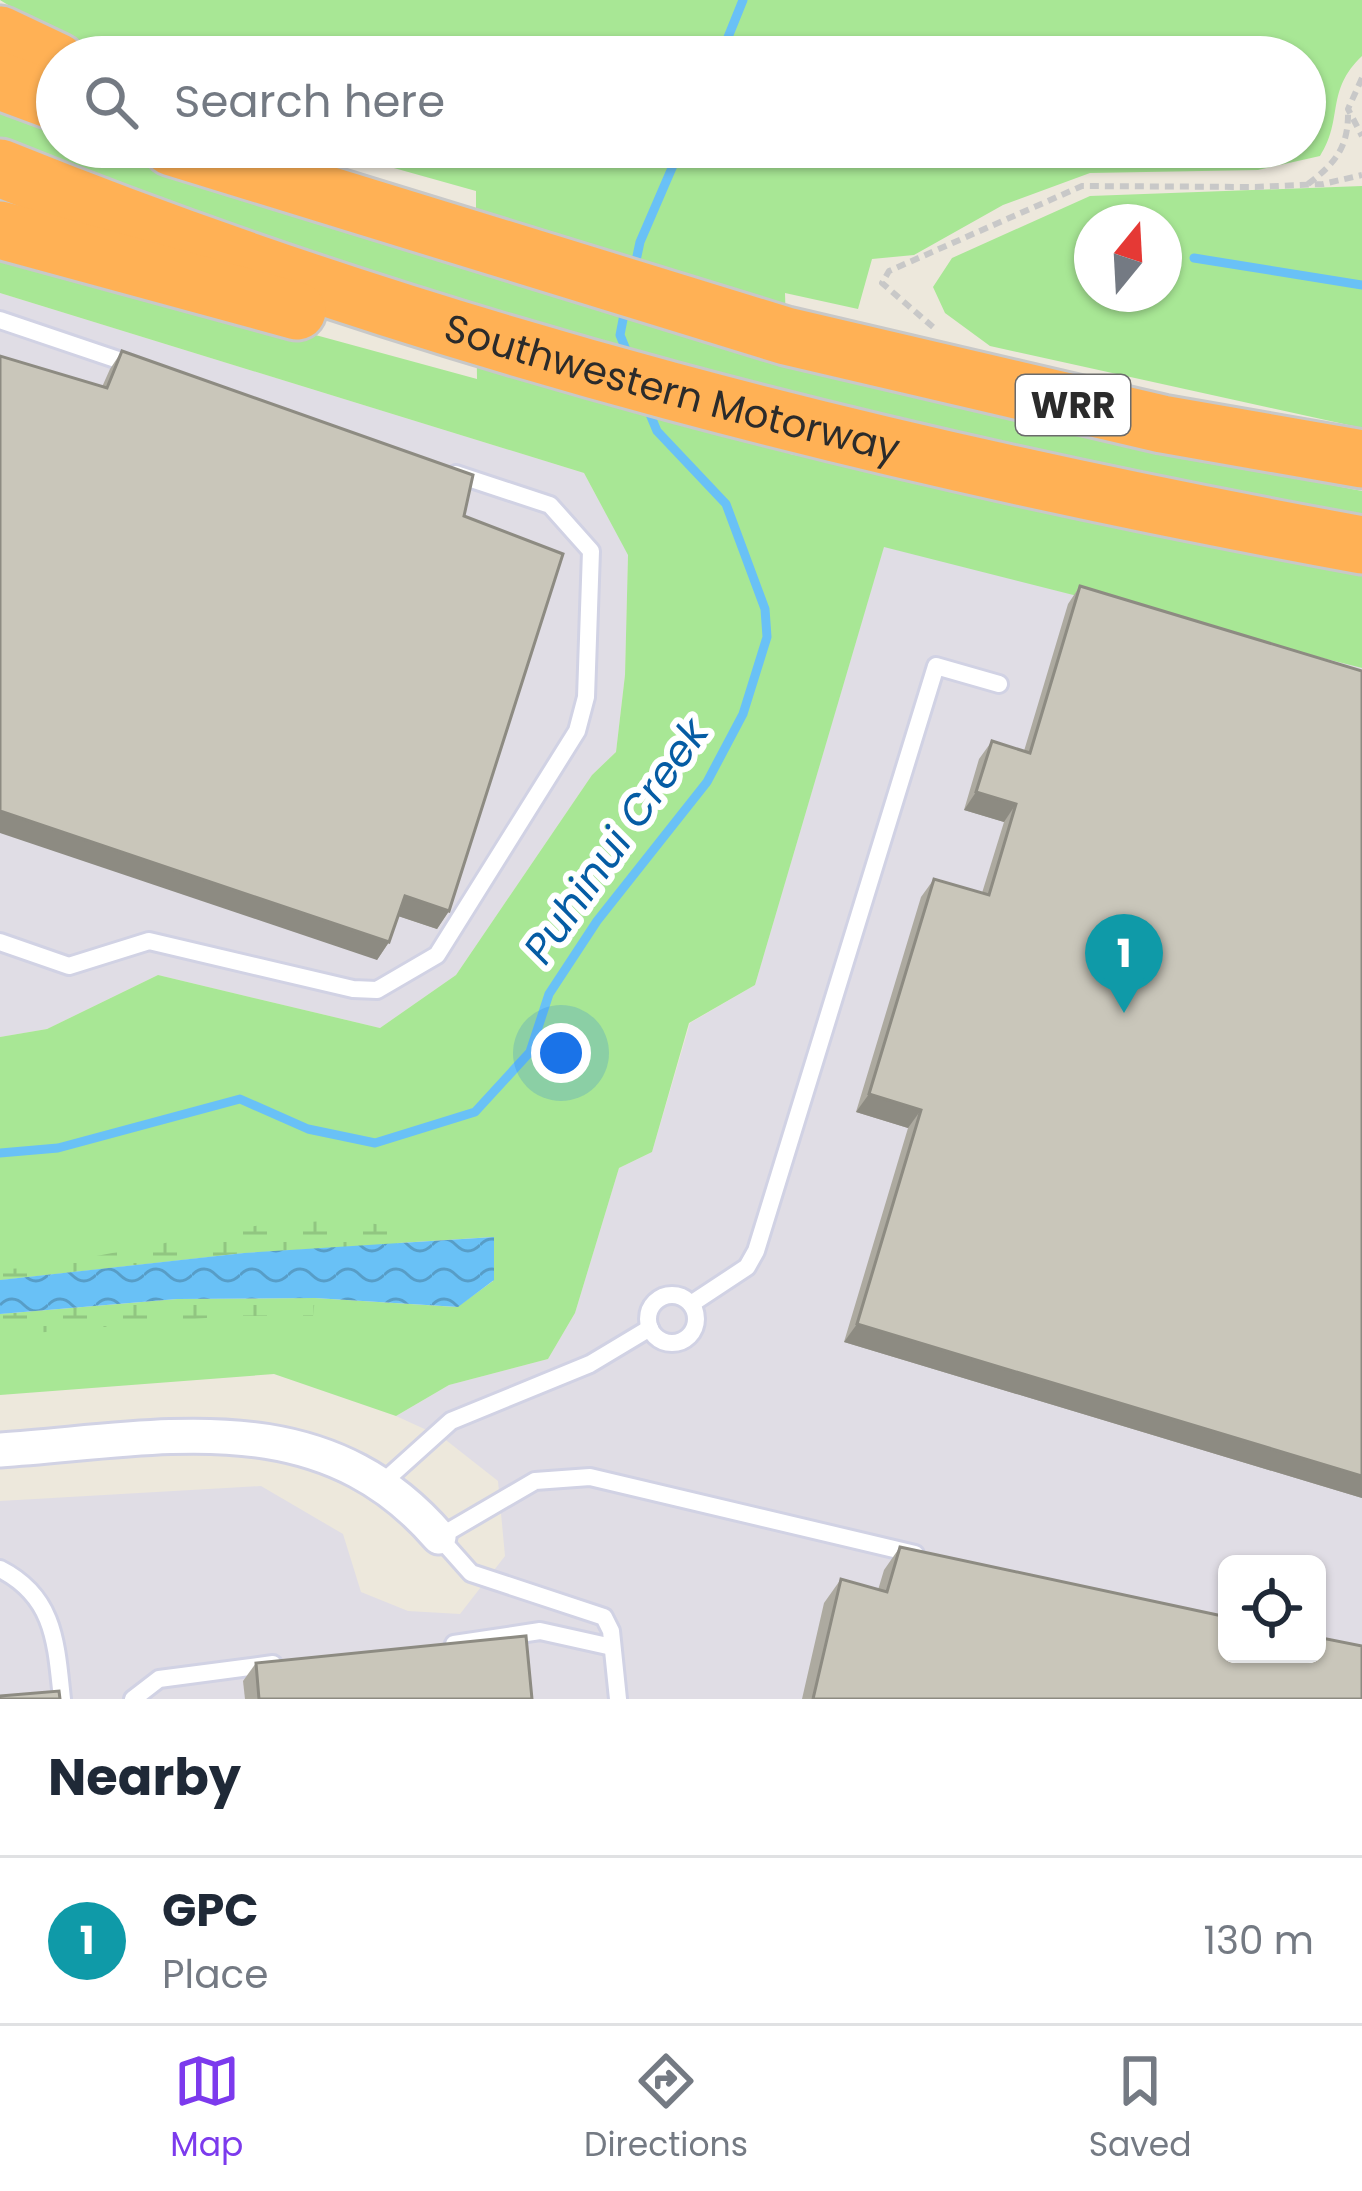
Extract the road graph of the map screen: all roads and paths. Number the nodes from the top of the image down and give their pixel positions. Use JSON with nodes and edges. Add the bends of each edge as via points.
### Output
{"nodes":[{"id":1,"x":0,"y":35,"type":"edge"},
{"id":2,"x":36,"y":52,"type":"edge"},
{"id":3,"x":1362,"y":78,"type":"edge"},
{"id":4,"x":0,"y":80,"type":"edge"},
{"id":5,"x":36,"y":95,"type":"edge"},
{"id":6,"x":1348,"y":109,"type":"junction"},
{"id":7,"x":1362,"y":136,"type":"edge"},
{"id":8,"x":0,"y":168,"type":"edge"},
{"id":9,"x":238,"y":168,"type":"edge"},
{"id":10,"x":301,"y":168,"type":"edge"},
{"id":11,"x":1326,"y":168,"type":"edge"},
{"id":12,"x":1326,"y":168,"type":"edge"},
{"id":13,"x":1362,"y":175,"type":"edge"},
{"id":14,"x":1308,"y":184,"type":"junction"},
{"id":15,"x":0,"y":230,"type":"edge"},
{"id":16,"x":477,"y":244,"type":"junction"},
{"id":17,"x":0,"y":320,"type":"edge"},
{"id":18,"x":949,"y":340,"type":"dead end"},
{"id":19,"x":480,"y":341,"type":"junction"},
{"id":20,"x":154,"y":372,"type":"edge"},
{"id":21,"x":1362,"y":459,"type":"edge"},
{"id":22,"x":440,"y":468,"type":"edge"},
{"id":23,"x":1362,"y":545,"type":"edge"},
{"id":24,"x":999,"y":684,"type":"dead end"},
{"id":25,"x":0,"y":942,"type":"edge"},
{"id":26,"x":691,"y":1304,"type":"junction"},
{"id":27,"x":650,"y":1328,"type":"junction"},
{"id":28,"x":0,"y":1450,"type":"edge"},
{"id":29,"x":381,"y":1484,"type":"junction"},
{"id":30,"x":439,"y":1537,"type":"junction"},
{"id":31,"x":931,"y":1558,"type":"edge"},
{"id":32,"x":0,"y":1570,"type":"edge"},
{"id":33,"x":612,"y":1647,"type":"junction"},
{"id":34,"x":423,"y":1648,"type":"edge"},
{"id":35,"x":305,"y":1660,"type":"edge"},
{"id":36,"x":62,"y":1699,"type":"edge"},
{"id":37,"x":133,"y":1699,"type":"edge"},
{"id":38,"x":618,"y":1699,"type":"edge"}],
"edges":[{"from":1,"to":2,"type":"highway"},
{"from":3,"to":6,"type":"path"},
{"from":4,"to":5,"type":"highway"},
{"from":6,"to":7,"type":"path"},
{"from":6,"to":11,"type":"path","via":[[1349,136]]},
{"from":8,"to":19,"type":"highway","name":"Southwestern Motorway"},
{"from":9,"to":16,"type":"highway","name":"Southwestern Motorway","number":"WRR"},
{"from":10,"to":16,"type":"highway"},
{"from":12,"to":14,"type":"path"},
{"from":13,"to":14,"type":"path"},
{"from":14,"to":18,"type":"path","via":[[1082,186],[889,271],[882,283]]},
{"from":15,"to":19,"type":"highway","via":[[220,293]]},
{"from":16,"to":21,"type":"highway","name":"Southwestern Motorway","number":"WRR","via":[[786,336],[1162,424]]},
{"from":17,"to":20,"type":"lane"},
{"from":19,"to":23,"type":"highway","name":"Southwestern Motorway","number":"WRR","via":[[975,468]]},
{"from":22,"to":25,"type":"lane","via":[[550,505],[591,551],[586,698],[577,731],[437,955],[377,990],[149,941],[69,966]]},
{"from":24,"to":26,"type":"lane","via":[[936,666],[756,1251],[747,1267]]},
{"from":26,"to":27,"type":"lane","via":[[662,1297],[650,1307]]},
{"from":26,"to":27,"type":"lane","via":[[695,1328],[686,1340],[662,1342]]},
{"from":27,"to":29,"type":"lane","via":[[590,1364],[451,1421]]},
{"from":28,"to":29,"type":"street","via":[[244,1434],[340,1459]]},
{"from":29,"to":30,"type":"street","via":[[407,1499]]},
{"from":30,"to":31,"type":"lane","via":[[536,1481],[590,1477]]},
{"from":30,"to":33,"type":"lane","via":[[471,1573],[604,1617]]},
{"from":32,"to":36,"type":"lane","via":[[28,1583],[44,1606]]},
{"from":33,"to":34,"type":"lane","via":[[540,1630]]},
{"from":33,"to":38,"type":"lane"},
{"from":35,"to":37,"type":"lane","via":[[159,1679]]}]}
